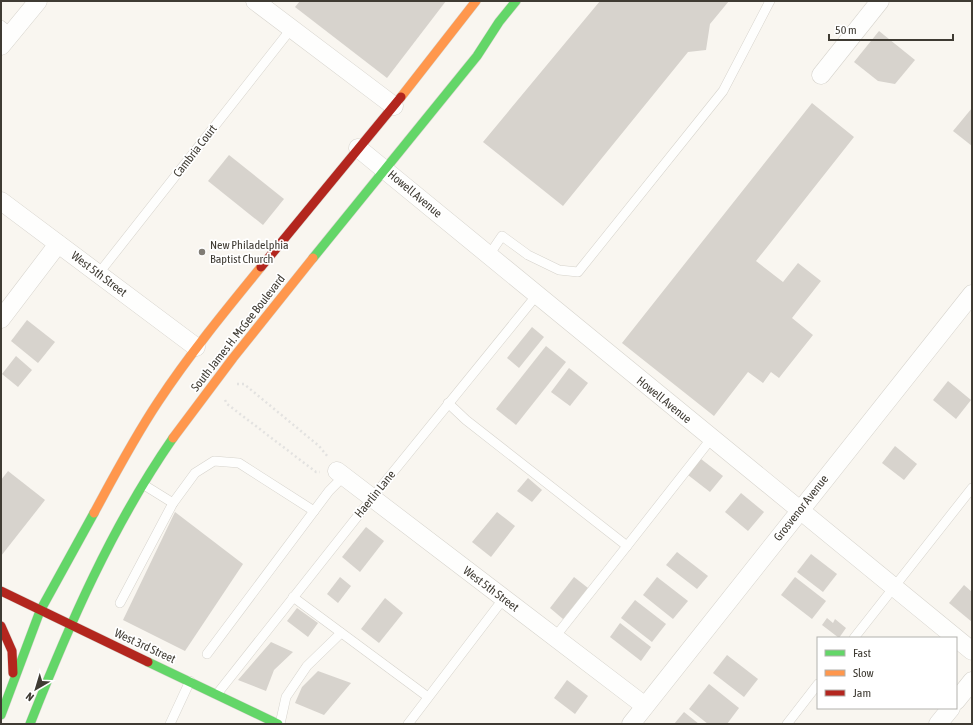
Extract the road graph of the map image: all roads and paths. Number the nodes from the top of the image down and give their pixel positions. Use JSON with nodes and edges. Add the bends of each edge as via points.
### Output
{"nodes":[{"id":1,"x":38,"y":1,"type":"edge"},
{"id":2,"x":255,"y":1,"type":"edge"},
{"id":3,"x":476,"y":1,"type":"edge"},
{"id":4,"x":516,"y":1,"type":"edge"},
{"id":5,"x":770,"y":1,"type":"edge"},
{"id":6,"x":880,"y":1,"type":"edge"},
{"id":7,"x":291,"y":29,"type":"junction"},
{"id":8,"x":4,"y":35,"type":"edge"},
{"id":9,"x":822,"y":75,"type":"dead end"},
{"id":10,"x":394,"y":106,"type":"junction"},
{"id":11,"x":358,"y":148,"type":"junction"},
{"id":12,"x":385,"y":169,"type":"junction"},
{"id":13,"x":1,"y":201,"type":"edge"},
{"id":14,"x":58,"y":244,"type":"junction"},
{"id":15,"x":489,"y":255,"type":"junction"},
{"id":16,"x":99,"y":273,"type":"junction"},
{"id":17,"x":972,"y":294,"type":"edge"},
{"id":18,"x":536,"y":296,"type":"junction"},
{"id":19,"x":1,"y":319,"type":"edge"},
{"id":20,"x":196,"y":347,"type":"junction"},
{"id":21,"x":214,"y":382,"type":"junction"},
{"id":22,"x":448,"y":403,"type":"junction"},
{"id":23,"x":712,"y":439,"type":"junction"},
{"id":24,"x":340,"y":474,"type":"junction"},
{"id":25,"x":144,"y":485,"type":"junction"},
{"id":26,"x":972,"y":488,"type":"edge"},
{"id":27,"x":372,"y":498,"type":"junction"},
{"id":28,"x":173,"y":503,"type":"junction"},
{"id":29,"x":314,"y":511,"type":"junction"},
{"id":30,"x":799,"y":511,"type":"junction"},
{"id":31,"x":627,"y":546,"type":"junction"},
{"id":32,"x":894,"y":588,"type":"junction"},
{"id":33,"x":1,"y":591,"type":"edge"},
{"id":34,"x":293,"y":597,"type":"junction"},
{"id":35,"x":504,"y":598,"type":"junction"},
{"id":36,"x":120,"y":603,"type":"dead end"},
{"id":37,"x":40,"y":611,"type":"junction"},
{"id":38,"x":71,"y":625,"type":"junction"},
{"id":39,"x":1,"y":626,"type":"edge"},
{"id":40,"x":341,"y":633,"type":"junction"},
{"id":41,"x":555,"y":637,"type":"junction"},
{"id":42,"x":855,"y":637,"type":"edge"},
{"id":43,"x":955,"y":637,"type":"edge"},
{"id":44,"x":957,"y":639,"type":"edge"},
{"id":45,"x":972,"y":651,"type":"edge"},
{"id":46,"x":207,"y":654,"type":"dead end"},
{"id":47,"x":13,"y":680,"type":"junction"},
{"id":48,"x":190,"y":681,"type":"junction"},
{"id":49,"x":972,"y":681,"type":"edge"},
{"id":50,"x":817,"y":685,"type":"edge"},
{"id":51,"x":217,"y":694,"type":"junction"},
{"id":52,"x":428,"y":697,"type":"junction"},
{"id":53,"x":957,"y":700,"type":"edge"},
{"id":54,"x":645,"y":706,"type":"junction"},
{"id":55,"x":950,"y":709,"type":"edge"},
{"id":56,"x":1,"y":715,"type":"edge"},
{"id":57,"x":30,"y":724,"type":"edge"},
{"id":58,"x":170,"y":724,"type":"edge"},
{"id":59,"x":279,"y":724,"type":"edge"},
{"id":60,"x":408,"y":724,"type":"edge"},
{"id":61,"x":631,"y":724,"type":"edge"},
{"id":62,"x":787,"y":724,"type":"edge"},
{"id":63,"x":938,"y":724,"type":"edge"}],
"edges":[{"from":1,"to":8,"type":"street"},
{"from":2,"to":7,"type":"street"},
{"from":3,"to":10,"type":"main road","name":"South James H. McGee Boulevard"},
{"from":4,"to":12,"type":"main road","name":"South James H. McGee Boulevard","via":[[477,56]]},
{"from":5,"to":15,"type":"lane","via":[[723,91],[578,272],[559,270],[528,256],[502,236]]},
{"from":6,"to":9,"type":"street"},
{"from":7,"to":10,"type":"street"},
{"from":7,"to":16,"type":"lane","name":"Cambria Court"},
{"from":10,"to":11,"type":"main road","name":"South James H. McGee Boulevard"},
{"from":11,"to":12,"type":"street","name":"Howell Avenue"},
{"from":11,"to":20,"type":"main road","name":"South James H. McGee Boulevard"},
{"from":12,"to":15,"type":"street","name":"Howell Avenue"},
{"from":12,"to":21,"type":"main road","name":"South James H. McGee Boulevard"},
{"from":13,"to":14,"type":"street","name":"West 5th Street"},
{"from":14,"to":16,"type":"street","name":"West 5th Street"},
{"from":14,"to":19,"type":"street"},
{"from":15,"to":18,"type":"street","name":"Howell Avenue"},
{"from":16,"to":20,"type":"street","name":"West 5th Street"},
{"from":17,"to":30,"type":"street","name":"Grosvenor Avenue"},
{"from":18,"to":22,"type":"lane","name":"Haerlin Lane"},
{"from":18,"to":23,"type":"street","name":"Howell Avenue"},
{"from":20,"to":37,"type":"main road","name":"South James H. McGee Boulevard","via":[[126,454]]},
{"from":21,"to":24,"type":"path","via":[[228,404],[316,472]]},
{"from":21,"to":24,"type":"path","via":[[244,384],[319,446]]},
{"from":21,"to":25,"type":"main road","name":"South James H. McGee Boulevard"},
{"from":22,"to":27,"type":"lane","name":"Haerlin Lane"},
{"from":22,"to":31,"type":"lane","via":[[466,420]]},
{"from":23,"to":30,"type":"street","name":"Howell Avenue"},
{"from":23,"to":31,"type":"lane"},
{"from":24,"to":27,"type":"street","name":"West 5th Street"},
{"from":24,"to":29,"type":"lane"},
{"from":25,"to":28,"type":"lane"},
{"from":25,"to":38,"type":"main road","name":"South James H. McGee Boulevard","via":[[110,545]]},
{"from":26,"to":32,"type":"lane"},
{"from":27,"to":34,"type":"lane","name":"Haerlin Lane"},
{"from":27,"to":35,"type":"street","name":"West 5th Street"},
{"from":28,"to":29,"type":"lane","via":[[195,473],[214,460],[239,463]]},
{"from":28,"to":36,"type":"lane"},
{"from":29,"to":46,"type":"lane"},
{"from":30,"to":32,"type":"street","name":"Howell Avenue"},
{"from":30,"to":54,"type":"street","name":"Grosvenor Avenue"},
{"from":31,"to":41,"type":"lane"},
{"from":32,"to":42,"type":"lane"},
{"from":32,"to":43,"type":"street","name":"Howell Avenue"},
{"from":33,"to":37,"type":"main road","name":"West 3rd Street"},
{"from":34,"to":40,"type":"lane"},
{"from":34,"to":51,"type":"lane","name":"Haerlin Lane"},
{"from":35,"to":41,"type":"street","name":"West 5th Street"},
{"from":35,"to":52,"type":"lane"},
{"from":37,"to":38,"type":"main road","name":"West 3rd Street"},
{"from":37,"to":47,"type":"main road","name":"South James H. McGee Boulevard"},
{"from":38,"to":48,"type":"main road","name":"West 3rd Street"},
{"from":38,"to":57,"type":"main road","name":"South James H. McGee Boulevard"},
{"from":39,"to":47,"type":"main road","via":[[12,651]]},
{"from":40,"to":52,"type":"lane"},
{"from":40,"to":59,"type":"lane","via":[[307,666],[286,696]]},
{"from":41,"to":54,"type":"street","name":"West 5th Street"},
{"from":44,"to":45,"type":"street","name":"Howell Avenue"},
{"from":47,"to":56,"type":"main road","name":"South James H. McGee Boulevard"},
{"from":48,"to":51,"type":"main road","name":"West 3rd Street"},
{"from":48,"to":58,"type":"lane"},
{"from":49,"to":53,"type":"street"},
{"from":50,"to":62,"type":"lane"},
{"from":51,"to":59,"type":"main road","name":"West 3rd Street"},
{"from":52,"to":60,"type":"lane"},
{"from":54,"to":61,"type":"street","name":"Grosvenor Avenue"},
{"from":55,"to":63,"type":"street"}]}
